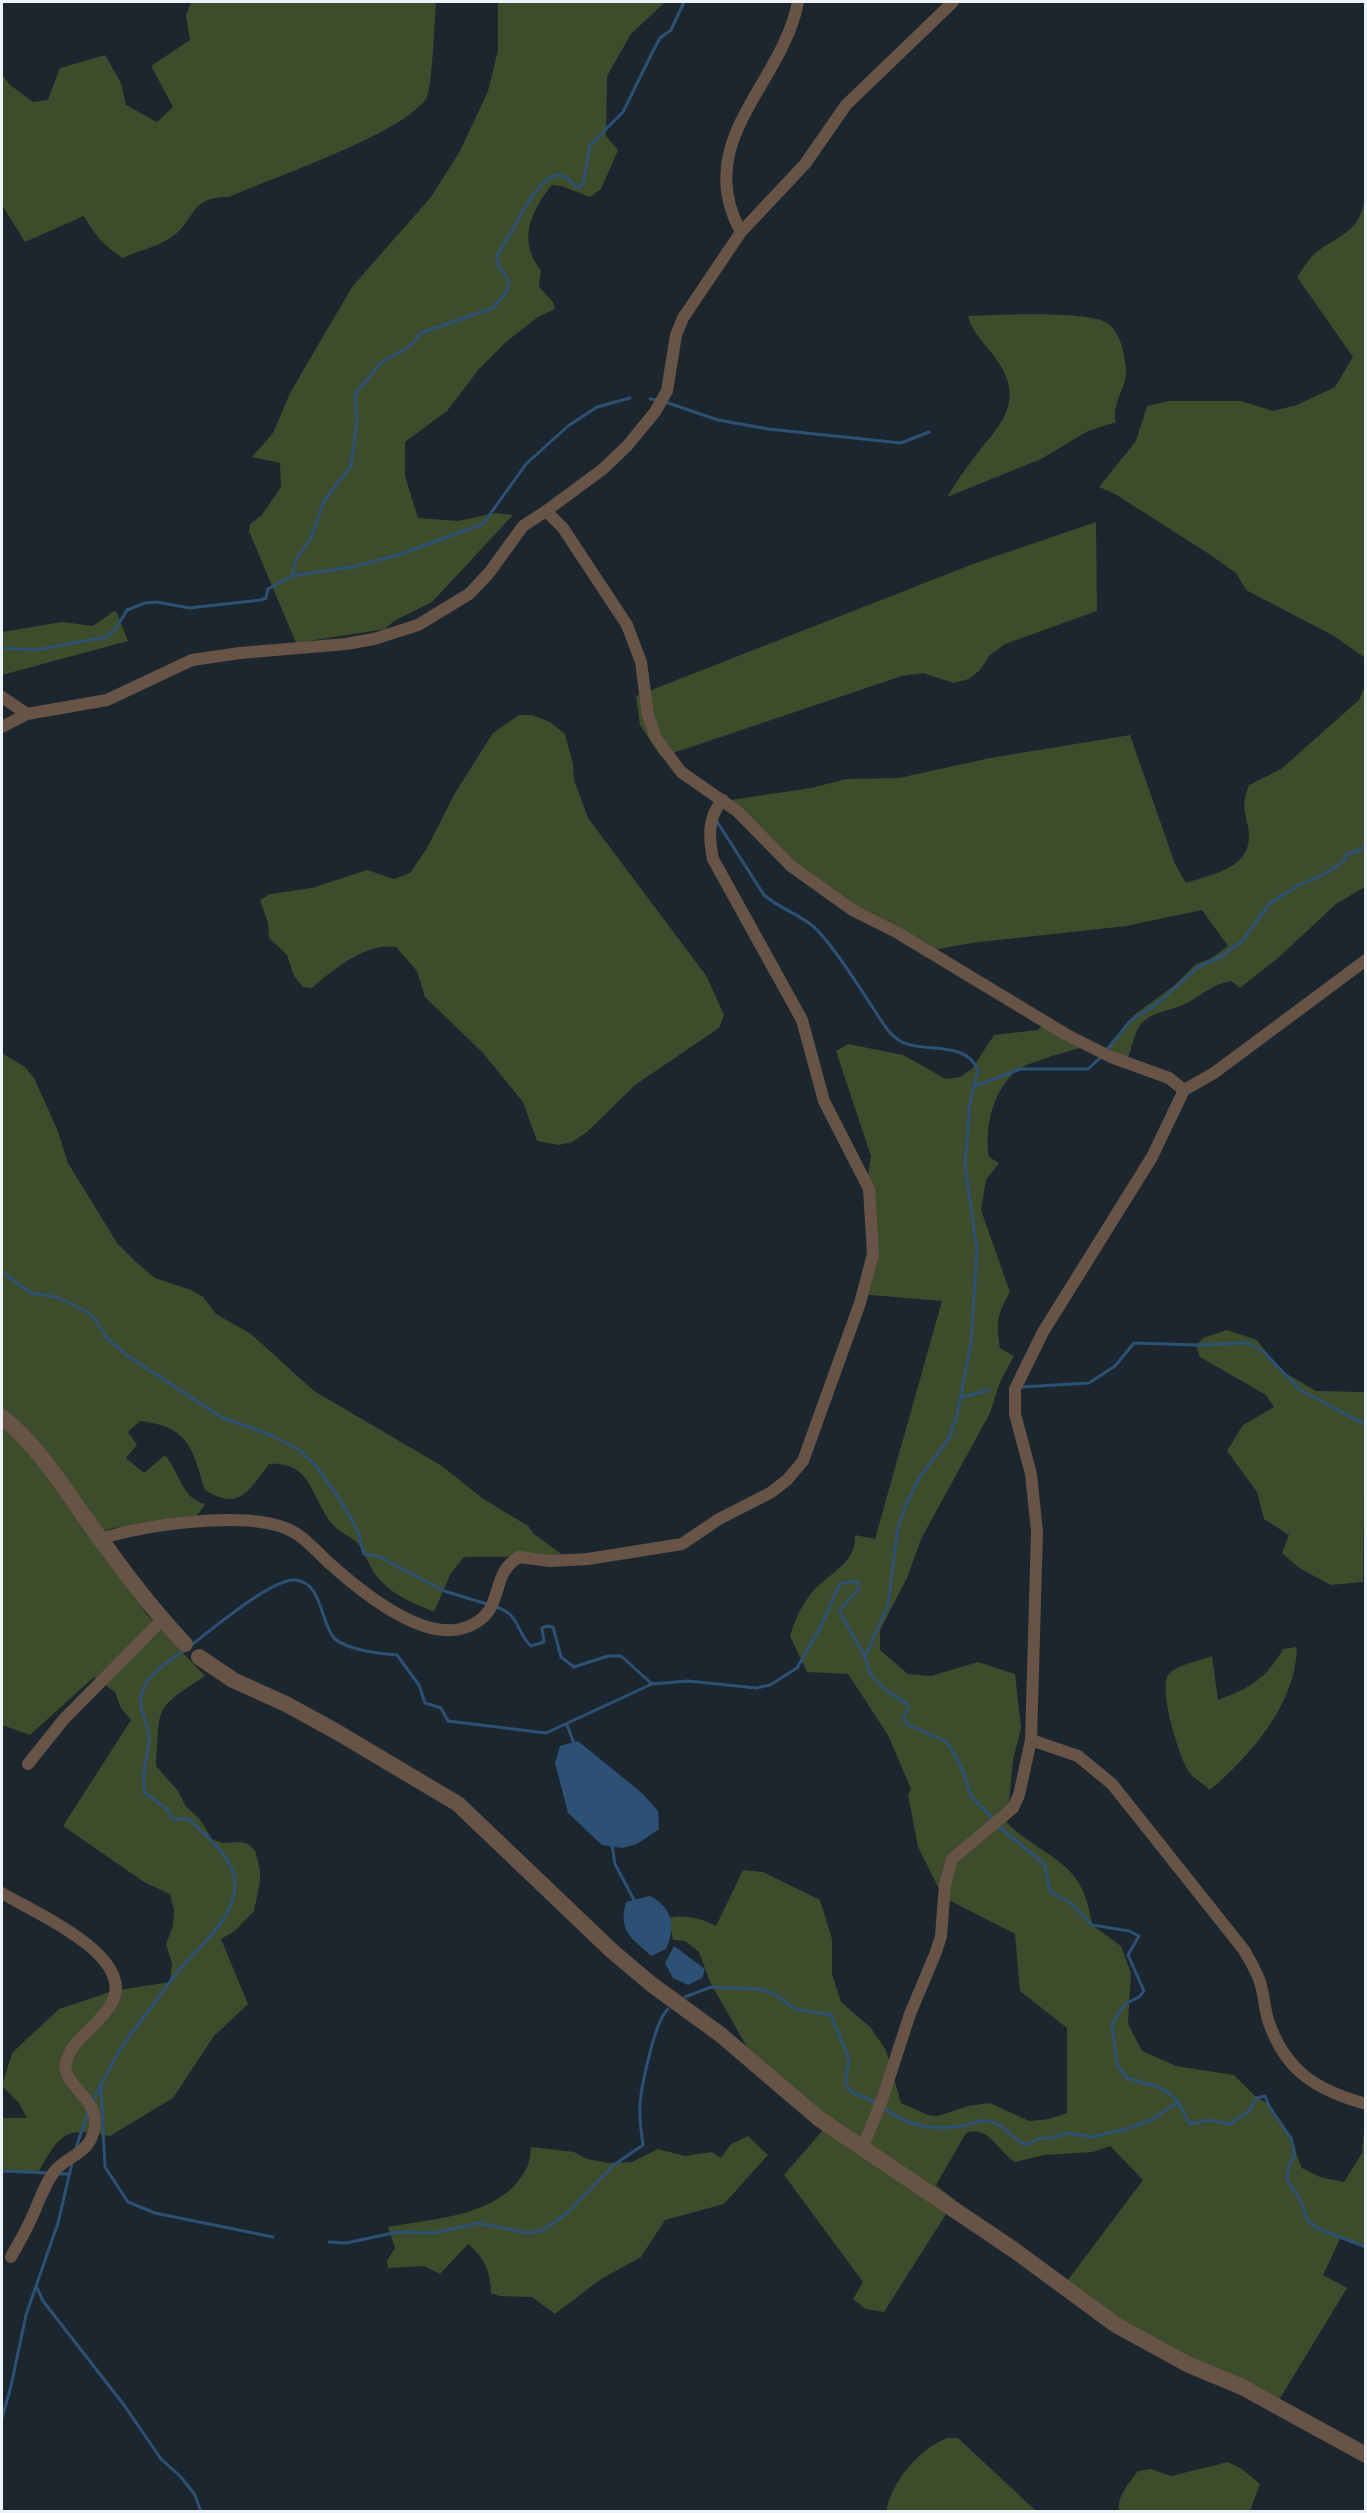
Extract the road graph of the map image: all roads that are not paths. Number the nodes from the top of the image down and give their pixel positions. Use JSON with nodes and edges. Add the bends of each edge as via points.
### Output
{"nodes":[{"id":1,"x":798,"y":2,"type":"edge"},
{"id":2,"x":953,"y":2,"type":"edge"},
{"id":3,"x":741,"y":232,"type":"junction"},
{"id":4,"x":546,"y":511,"type":"junction"},
{"id":5,"x":2,"y":697,"type":"edge"},
{"id":6,"x":27,"y":714,"type":"junction"},
{"id":7,"x":2,"y":728,"type":"edge"},
{"id":8,"x":723,"y":801,"type":"junction"},
{"id":9,"x":1365,"y":960,"type":"edge"},
{"id":10,"x":1184,"y":1090,"type":"junction"},
{"id":11,"x":2,"y":1417,"type":"edge"},
{"id":12,"x":100,"y":1539,"type":"junction"},
{"id":13,"x":162,"y":1620,"type":"junction"},
{"id":14,"x":185,"y":1644,"type":"joint"},
{"id":15,"x":199,"y":1657,"type":"joint"},
{"id":16,"x":1031,"y":1740,"type":"junction"},
{"id":17,"x":28,"y":1764,"type":"dead end"},
{"id":18,"x":2,"y":1893,"type":"edge"},
{"id":19,"x":1365,"y":2104,"type":"edge"},
{"id":20,"x":862,"y":2149,"type":"junction"},
{"id":21,"x":11,"y":2257,"type":"dead end"},
{"id":22,"x":1365,"y":2455,"type":"edge"}],
"edges":[{"from":1,"to":3,"type":"street","via":[[779,50],[728,148],[726,185]]},
{"from":2,"to":3,"type":"street","via":[[846,105],[805,164]]},
{"from":3,"to":4,"type":"street","via":[[683,318],[662,402],[603,469]]},
{"from":4,"to":6,"type":"street","via":[[523,526],[469,594],[418,625],[346,644],[192,660],[107,700]]},
{"from":4,"to":8,"type":"street","via":[[574,545],[627,625],[641,662],[648,715],[664,753],[681,772]]},
{"from":5,"to":6,"type":"street"},
{"from":6,"to":7,"type":"street"},
{"from":8,"to":10,"type":"street","via":[[791,866],[855,911],[1067,1035],[1111,1057],[1163,1075]]},
{"from":8,"to":12,"type":"street","via":[[713,815],[713,859],[802,1020],[824,1101],[869,1189],[873,1254],[867,1278],[826,1401],[799,1467],[770,1492],[682,1544],[588,1559],[550,1561],[519,1557],[503,1571],[497,1598],[489,1612],[458,1630],[441,1631],[411,1621],[374,1597],[297,1534],[276,1525],[222,1521],[141,1529]]},
{"from":9,"to":10,"type":"street","via":[[1214,1073]]},
{"from":10,"to":16,"type":"street","via":[[1152,1157],[1042,1332],[1015,1389],[1015,1414],[1031,1474],[1037,1532]]},
{"from":11,"to":12,"type":"street","via":[[35,1448]]},
{"from":12,"to":13,"type":"street"},
{"from":13,"to":14,"type":"street"},
{"from":13,"to":17,"type":"street","via":[[64,1719]]},
{"from":14,"to":15,"type":"street"},
{"from":15,"to":20,"type":"street","via":[[233,1680],[337,1732],[458,1804],[620,1958]]},
{"from":16,"to":19,"type":"street","via":[[1078,1756],[1112,1784],[1244,1950],[1259,1979],[1276,2040],[1296,2070],[1332,2093]]},
{"from":16,"to":20,"type":"street","via":[[1019,1794],[1008,1814],[952,1859],[945,1885],[941,1936]]},
{"from":18,"to":21,"type":"street","via":[[91,1947],[116,1983],[115,1999],[76,2044],[66,2062],[66,2074],[92,2107],[93,2129],[80,2154],[55,2170]]},
{"from":20,"to":22,"type":"street","via":[[951,2206],[1116,2325],[1187,2364],[1251,2391]]}]}
